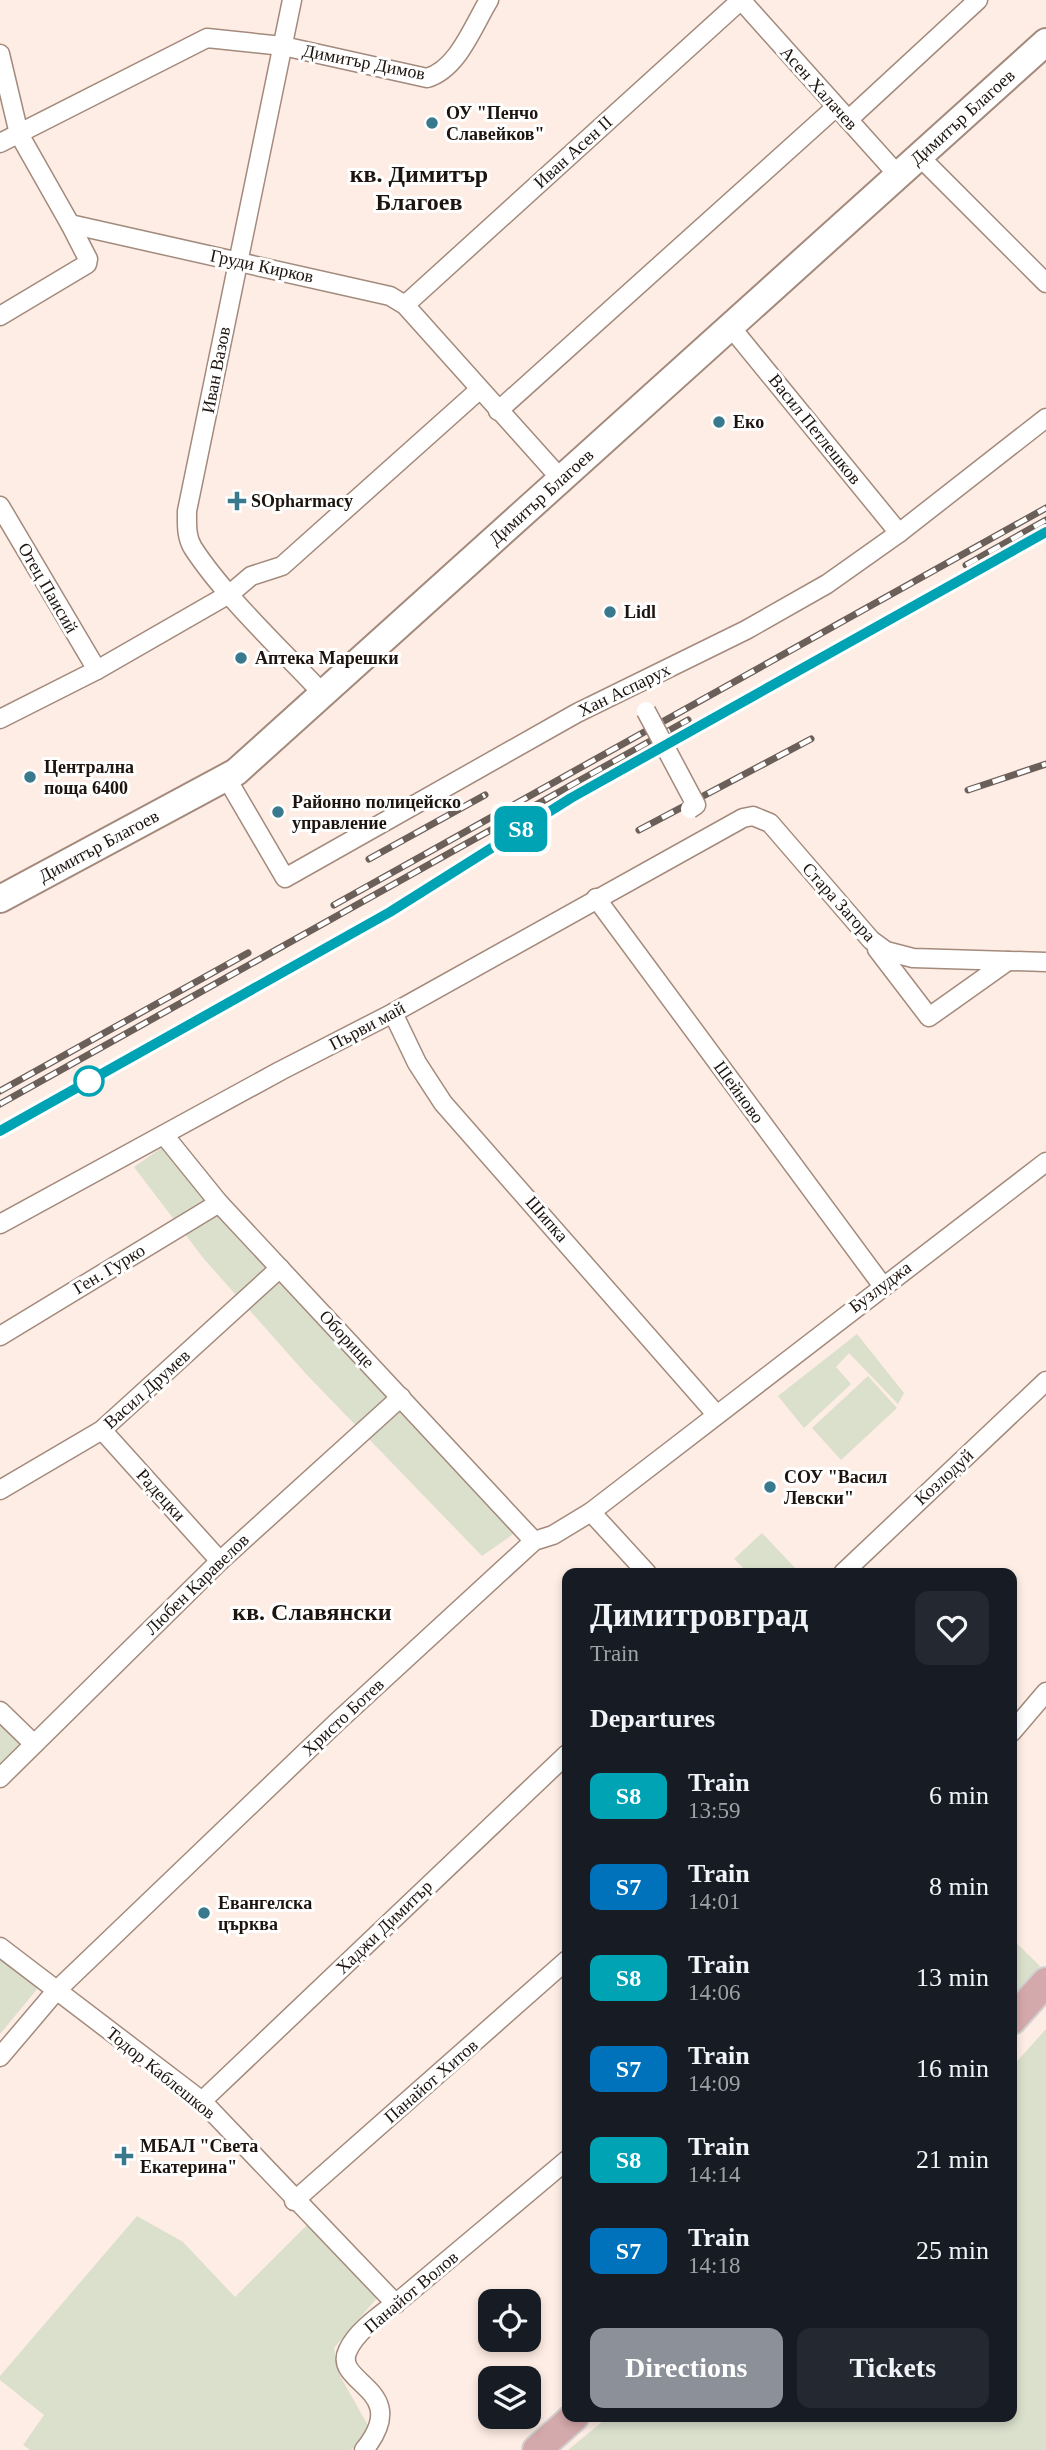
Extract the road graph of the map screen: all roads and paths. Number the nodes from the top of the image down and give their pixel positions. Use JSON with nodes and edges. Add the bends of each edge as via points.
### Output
{"nodes":[{"id":1,"x":292,"y":0,"type":"edge"},
{"id":2,"x":489,"y":0,"type":"edge"},
{"id":3,"x":741,"y":0,"type":"edge"},
{"id":4,"x":978,"y":0,"type":"edge"},
{"id":5,"x":1046,"y":42,"type":"edge"},
{"id":6,"x":283,"y":47,"type":"junction"},
{"id":7,"x":0,"y":54,"type":"edge"},
{"id":8,"x":842,"y":114,"type":"junction"},
{"id":9,"x":19,"y":134,"type":"junction"},
{"id":10,"x":0,"y":143,"type":"edge"},
{"id":11,"x":918,"y":155,"type":"junction"},
{"id":12,"x":897,"y":174,"type":"junction"},
{"id":13,"x":70,"y":224,"type":"junction"},
{"id":14,"x":238,"y":261,"type":"junction"},
{"id":15,"x":1046,"y":283,"type":"edge"},
{"id":16,"x":405,"y":305,"type":"junction"},
{"id":17,"x":0,"y":316,"type":"edge"},
{"id":18,"x":730,"y":326,"type":"junction"},
{"id":19,"x":479,"y":390,"type":"junction"},
{"id":20,"x":498,"y":411,"type":"junction"},
{"id":21,"x":1046,"y":418,"type":"edge"},
{"id":22,"x":561,"y":479,"type":"junction"},
{"id":23,"x":0,"y":506,"type":"edge"},
{"id":24,"x":899,"y":533,"type":"junction"},
{"id":25,"x":231,"y":593,"type":"junction"},
{"id":26,"x":96,"y":670,"type":"junction"},
{"id":27,"x":324,"y":695,"type":"junction"},
{"id":28,"x":646,"y":711,"type":"dead end"},
{"id":29,"x":0,"y":719,"type":"edge"},
{"id":30,"x":226,"y":777,"type":"junction"},
{"id":31,"x":690,"y":809,"type":"dead end"},
{"id":32,"x":732,"y":822,"type":"joint"},
{"id":33,"x":596,"y":898,"type":"junction"},
{"id":34,"x":0,"y":900,"type":"edge"},
{"id":35,"x":871,"y":940,"type":"junction"},
{"id":36,"x":1008,"y":961,"type":"junction"},
{"id":37,"x":1046,"y":962,"type":"edge"},
{"id":38,"x":393,"y":1013,"type":"junction"},
{"id":39,"x":164,"y":1135,"type":"junction"},
{"id":40,"x":1046,"y":1162,"type":"edge"},
{"id":41,"x":219,"y":1203,"type":"junction"},
{"id":42,"x":0,"y":1224,"type":"edge"},
{"id":43,"x":280,"y":1268,"type":"junction"},
{"id":44,"x":883,"y":1285,"type":"junction"},
{"id":45,"x":0,"y":1336,"type":"edge"},
{"id":46,"x":1046,"y":1381,"type":"edge"},
{"id":47,"x":401,"y":1396,"type":"junction"},
{"id":48,"x":716,"y":1414,"type":"junction"},
{"id":49,"x":102,"y":1430,"type":"junction"},
{"id":50,"x":0,"y":1490,"type":"edge"},
{"id":51,"x":591,"y":1512,"type":"junction"},
{"id":52,"x":534,"y":1541,"type":"junction"},
{"id":53,"x":220,"y":1561,"type":"junction"},
{"id":54,"x":642,"y":1568,"type":"edge"},
{"id":55,"x":848,"y":1568,"type":"edge"},
{"id":56,"x":1046,"y":1692,"type":"edge"},
{"id":57,"x":0,"y":1711,"type":"edge"},
{"id":58,"x":1017,"y":1726,"type":"edge"},
{"id":59,"x":34,"y":1744,"type":"junction"},
{"id":60,"x":562,"y":1759,"type":"edge"},
{"id":61,"x":0,"y":1778,"type":"edge"},
{"id":62,"x":0,"y":1947,"type":"edge"},
{"id":63,"x":562,"y":1964,"type":"edge"},
{"id":64,"x":1046,"y":1982,"type":"edge"},
{"id":65,"x":56,"y":1991,"type":"junction"},
{"id":66,"x":1017,"y":2014,"type":"edge"},
{"id":67,"x":0,"y":2056,"type":"edge"},
{"id":68,"x":202,"y":2101,"type":"junction"},
{"id":69,"x":562,"y":2164,"type":"edge"},
{"id":70,"x":294,"y":2201,"type":"junction"},
{"id":71,"x":396,"y":2304,"type":"junction"},
{"id":72,"x":568,"y":2422,"type":"edge"},
{"id":73,"x":364,"y":2450,"type":"edge"},
{"id":74,"x":537,"y":2450,"type":"edge"}],
"edges":[{"from":1,"to":6,"type":"street","name":"Иван Вазов"},
{"from":2,"to":6,"type":"street","name":"Димитър Димов","via":[[449,66],[427,78]]},
{"from":3,"to":8,"type":"street","name":"Асен Халачев"},
{"from":3,"to":16,"type":"street","name":"Иван Асен II"},
{"from":4,"to":8,"type":"street"},
{"from":5,"to":11,"type":"street","name":"Димитър Благоев"},
{"from":6,"to":9,"type":"street","name":"Димитър Димов","via":[[218,38],[198,42]]},
{"from":6,"to":14,"type":"street","name":"Иван Вазов"},
{"from":7,"to":9,"type":"street"},
{"from":8,"to":12,"type":"street","name":"Асен Халачев"},
{"from":8,"to":20,"type":"street"},
{"from":9,"to":10,"type":"street","name":"Димитър Димов"},
{"from":9,"to":13,"type":"street"},
{"from":11,"to":12,"type":"street","name":"Димитър Благоев"},
{"from":11,"to":15,"type":"street"},
{"from":12,"to":18,"type":"street","name":"Димитър Благоев"},
{"from":13,"to":14,"type":"street","name":"Груди Кирков"},
{"from":13,"to":17,"type":"street","via":[[87,264]]},
{"from":14,"to":16,"type":"street","name":"Груди Кирков","via":[[369,290]]},
{"from":14,"to":25,"type":"street","name":"Иван Вазов","via":[[187,511],[192,547]]},
{"from":16,"to":19,"type":"street","name":"Груди Кирков"},
{"from":18,"to":22,"type":"street","name":"Димитър Благоев"},
{"from":18,"to":24,"type":"street","name":"Васил Петлешков"},
{"from":19,"to":20,"type":"street","name":"Груди Кирков"},
{"from":19,"to":25,"type":"street","via":[[282,566],[251,576]]},
{"from":20,"to":22,"type":"street","name":"Груди Кирков"},
{"from":21,"to":24,"type":"street","name":"Хан Аспарух"},
{"from":22,"to":27,"type":"street","name":"Димитър Благоев"},
{"from":23,"to":26,"type":"street","name":"Отец Паисий"},
{"from":24,"to":30,"type":"street","name":"Хан Аспарух","via":[[827,584],[746,630],[577,713],[285,878]]},
{"from":25,"to":26,"type":"street"},
{"from":25,"to":27,"type":"street","name":"Иван Вазов"},
{"from":26,"to":29,"type":"street"},
{"from":27,"to":30,"type":"street","name":"Димитър Благоев"},
{"from":28,"to":31,"type":"street","bridge":true,"via":[[696,805]]},
{"from":30,"to":34,"type":"street","name":"Димитър Благоев"},
{"from":32,"to":33,"type":"street","name":"Първи май"},
{"from":32,"to":35,"type":"street","name":"Стара Загора","via":[[753,816],[770,823]]},
{"from":33,"to":38,"type":"street","name":"Първи май"},
{"from":33,"to":44,"type":"street","name":"Шейново"},
{"from":35,"to":36,"type":"street","name":"Стара Загора","via":[[900,957]]},
{"from":35,"to":36,"type":"street","via":[[929,1017]]},
{"from":36,"to":37,"type":"street","name":"Стара Загора"},
{"from":38,"to":39,"type":"street","name":"Първи май"},
{"from":38,"to":48,"type":"street","name":"Шипка","via":[[443,1103]]},
{"from":39,"to":41,"type":"street","name":"Оборище"},
{"from":39,"to":42,"type":"street","name":"Първи май"},
{"from":40,"to":44,"type":"street","name":"Бузлуджа"},
{"from":41,"to":43,"type":"street","name":"Оборище"},
{"from":41,"to":45,"type":"street","name":"Ген. Гурко"},
{"from":43,"to":47,"type":"street","name":"Оборище"},
{"from":43,"to":49,"type":"street","name":"Васил Друмев"},
{"from":44,"to":48,"type":"street","name":"Бузлуджа"},
{"from":46,"to":55,"type":"street","name":"Козлодуй"},
{"from":47,"to":52,"type":"street","name":"Оборище"},
{"from":47,"to":53,"type":"street","name":"Любен Каравелов"},
{"from":48,"to":51,"type":"street","name":"Христо Ботев"},
{"from":49,"to":50,"type":"street","name":"Васил Друмев"},
{"from":49,"to":53,"type":"street","name":"Радецки"},
{"from":51,"to":52,"type":"street","name":"Христо Ботев"},
{"from":51,"to":54,"type":"street"},
{"from":52,"to":65,"type":"street","name":"Христо Ботев","via":[[337,1721]]},
{"from":53,"to":59,"type":"street","name":"Любен Каравелов"},
{"from":56,"to":58,"type":"street"},
{"from":57,"to":59,"type":"street"},
{"from":59,"to":61,"type":"street","name":"Любен Каравелов"},
{"from":60,"to":68,"type":"street","name":"Хаджи Димитър"},
{"from":62,"to":65,"type":"street","name":"Тодор Каблешков"},
{"from":63,"to":70,"type":"street","name":"Панайот Хитов"},
{"from":64,"to":66,"type":"main road"},
{"from":65,"to":67,"type":"street","name":"Христо Ботев"},
{"from":65,"to":68,"type":"street","name":"Тодор Каблешков"},
{"from":68,"to":70,"type":"street","name":"Тодор Каблешков"},
{"from":69,"to":71,"type":"street","name":"Панайот Волов"},
{"from":70,"to":71,"type":"street","name":"Тодор Каблешков"},
{"from":71,"to":73,"type":"street","name":"Панайот Волов","via":[[359,2335],[345,2360],[381,2410],[382,2422]]},
{"from":72,"to":74,"type":"main road"}]}
